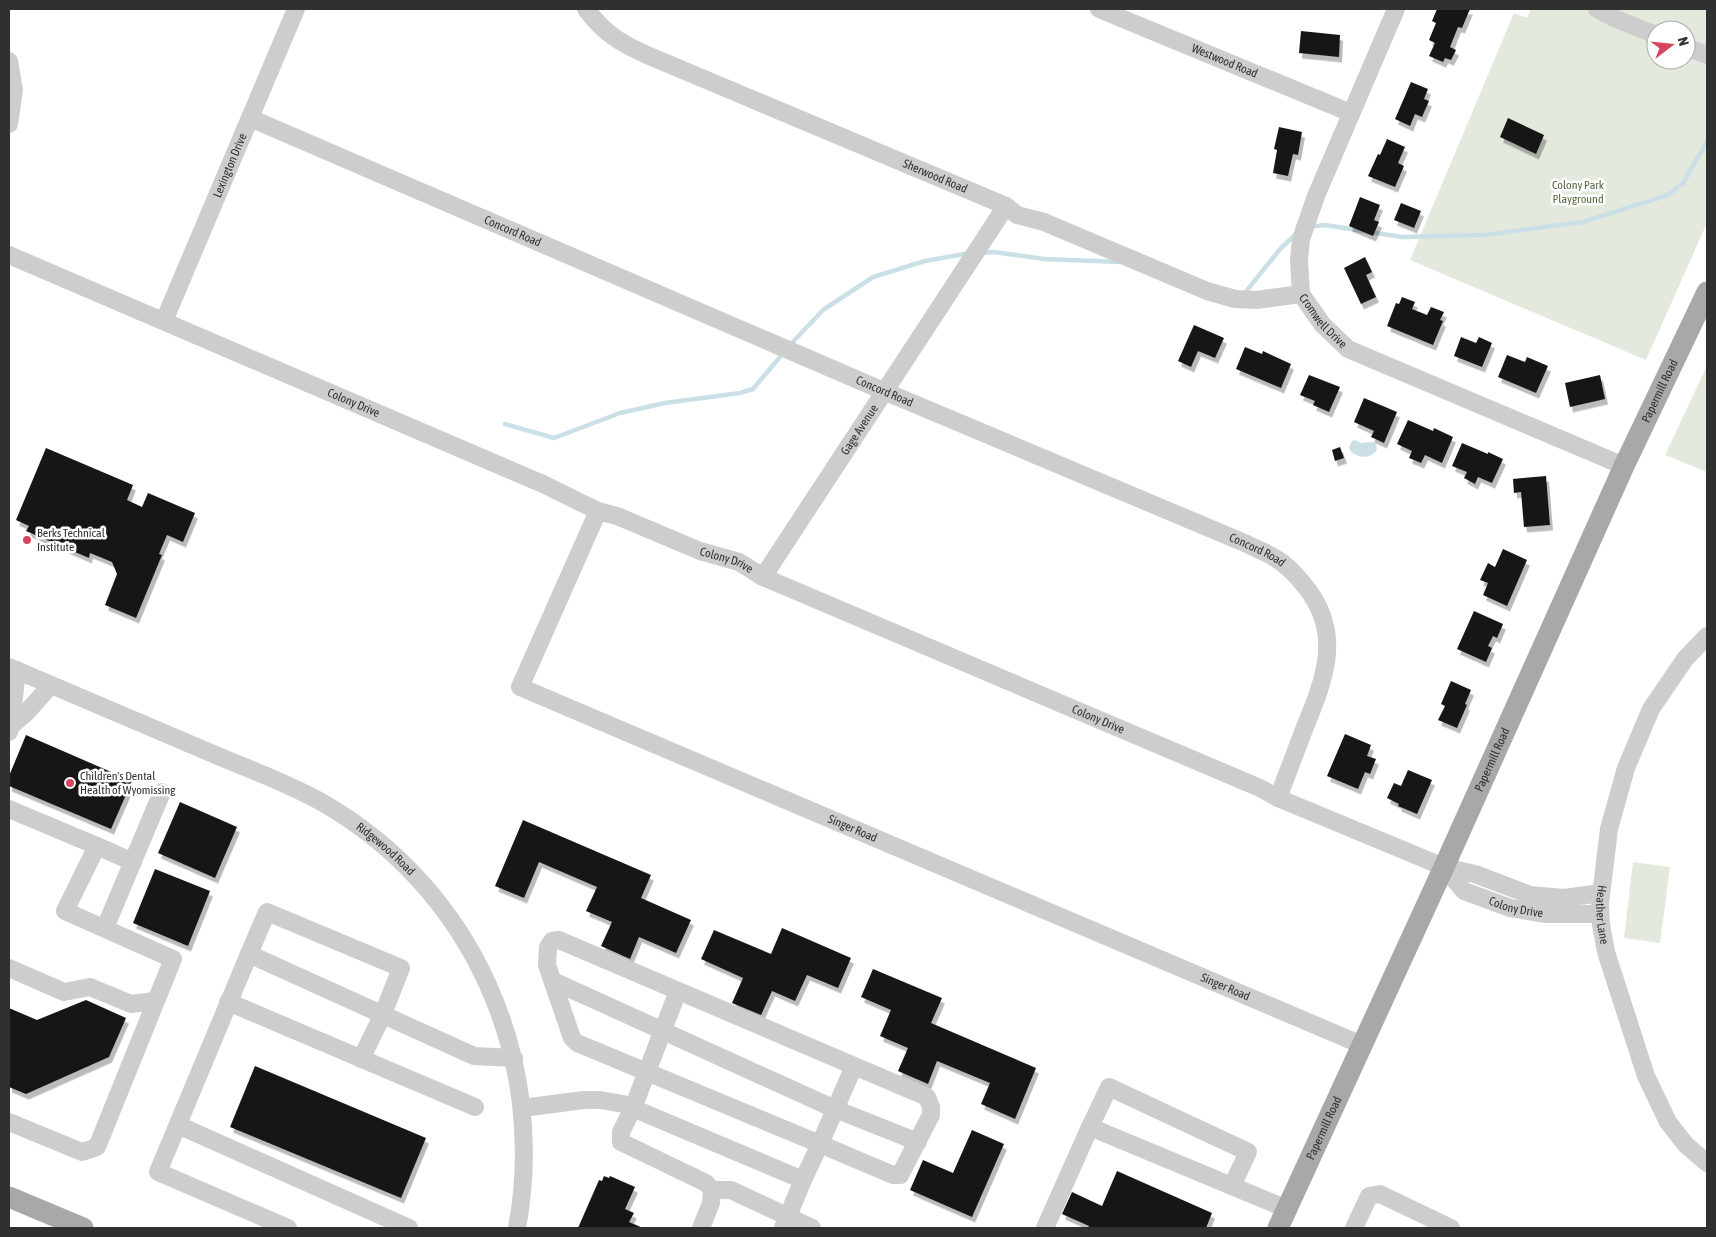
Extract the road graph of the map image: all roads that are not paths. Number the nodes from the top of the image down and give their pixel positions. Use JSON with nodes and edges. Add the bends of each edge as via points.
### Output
{"nodes":[{"id":1,"x":296,"y":9,"type":"edge"},
{"id":2,"x":586,"y":9,"type":"edge"},
{"id":3,"x":1099,"y":9,"type":"edge"},
{"id":4,"x":1396,"y":9,"type":"edge"},
{"id":5,"x":1597,"y":9,"type":"edge"},
{"id":6,"x":1618,"y":14,"type":"edge"},
{"id":7,"x":1646,"y":29,"type":"edge"},
{"id":8,"x":9,"y":61,"type":"edge"},
{"id":9,"x":1351,"y":113,"type":"junction"},
{"id":10,"x":250,"y":118,"type":"junction"},
{"id":11,"x":9,"y":124,"type":"edge"},
{"id":12,"x":1006,"y":206,"type":"junction"},
{"id":13,"x":9,"y":255,"type":"edge"},
{"id":14,"x":1707,"y":292,"type":"edge"},
{"id":15,"x":1301,"y":294,"type":"junction"},
{"id":16,"x":164,"y":321,"type":"junction"},
{"id":17,"x":886,"y":392,"type":"junction"},
{"id":18,"x":1624,"y":466,"type":"junction"},
{"id":19,"x":598,"y":511,"type":"junction"},
{"id":20,"x":763,"y":578,"type":"junction"},
{"id":21,"x":1707,"y":636,"type":"edge"},
{"id":22,"x":13,"y":669,"type":"edge"},
{"id":23,"x":51,"y":685,"type":"junction"},
{"id":24,"x":10,"y":729,"type":"edge"},
{"id":25,"x":162,"y":792,"type":"dead end"},
{"id":26,"x":1278,"y":798,"type":"junction"},
{"id":27,"x":9,"y":809,"type":"edge"},
{"id":28,"x":97,"y":846,"type":"junction"},
{"id":29,"x":133,"y":862,"type":"junction"},
{"id":30,"x":1444,"y":867,"type":"junction"},
{"id":31,"x":1601,"y":893,"type":"junction"},
{"id":32,"x":1600,"y":914,"type":"junction"},
{"id":33,"x":105,"y":928,"type":"junction"},
{"id":34,"x":249,"y":954,"type":"junction"},
{"id":35,"x":9,"y":968,"type":"edge"},
{"id":36,"x":553,"y":981,"type":"junction"},
{"id":37,"x":678,"y":991,"type":"junction"},
{"id":38,"x":155,"y":1002,"type":"junction"},
{"id":39,"x":228,"y":1002,"type":"junction"},
{"id":40,"x":383,"y":1014,"type":"junction"},
{"id":41,"x":662,"y":1031,"type":"junction"},
{"id":42,"x":1362,"y":1045,"type":"junction"},
{"id":43,"x":514,"y":1058,"type":"junction"},
{"id":44,"x":362,"y":1059,"type":"junction"},
{"id":45,"x":854,"y":1066,"type":"junction"},
{"id":46,"x":647,"y":1072,"type":"junction"},
{"id":47,"x":475,"y":1107,"type":"dead end"},
{"id":48,"x":522,"y":1108,"type":"junction"},
{"id":49,"x":633,"y":1108,"type":"junction"},
{"id":50,"x":835,"y":1109,"type":"junction"},
{"id":51,"x":9,"y":1122,"type":"edge"},
{"id":52,"x":178,"y":1126,"type":"junction"},
{"id":53,"x":1090,"y":1126,"type":"junction"},
{"id":54,"x":918,"y":1142,"type":"junction"},
{"id":55,"x":820,"y":1144,"type":"junction"},
{"id":56,"x":1707,"y":1163,"type":"edge"},
{"id":57,"x":803,"y":1180,"type":"junction"},
{"id":58,"x":1232,"y":1186,"type":"junction"},
{"id":59,"x":712,"y":1190,"type":"junction"},
{"id":60,"x":9,"y":1196,"type":"edge"},
{"id":61,"x":1287,"y":1209,"type":"junction"},
{"id":62,"x":786,"y":1223,"type":"edge"},
{"id":63,"x":71,"y":1226,"type":"edge"},
{"id":64,"x":706,"y":1227,"type":"edge"},
{"id":65,"x":288,"y":1228,"type":"edge"},
{"id":66,"x":409,"y":1228,"type":"edge"},
{"id":67,"x":517,"y":1228,"type":"edge"},
{"id":68,"x":812,"y":1228,"type":"edge"},
{"id":69,"x":1045,"y":1228,"type":"edge"},
{"id":70,"x":1278,"y":1228,"type":"edge"},
{"id":71,"x":1354,"y":1228,"type":"edge"},
{"id":72,"x":1451,"y":1228,"type":"edge"}],
"edges":[{"from":1,"to":10,"type":"street","name":"Lexington Drive"},
{"from":2,"to":12,"type":"street","name":"Sherwood Road","via":[[619,42],[646,55]]},
{"from":3,"to":9,"type":"street","name":"Westwood Road"},
{"from":4,"to":9,"type":"street","name":"Cromwell Drive"},
{"from":5,"to":6,"type":"street"},
{"from":6,"to":7,"type":"street"},
{"from":8,"to":11,"type":"street","via":[[14,90]]},
{"from":9,"to":15,"type":"street","name":"Cromwell Drive","via":[[1304,230],[1299,261]]},
{"from":10,"to":16,"type":"street","name":"Lexington Drive"},
{"from":10,"to":17,"type":"street","name":"Concord Road"},
{"from":12,"to":15,"type":"street","name":"Sherwood Road","via":[[1018,215],[1044,222],[1207,291],[1256,300]]},
{"from":12,"to":17,"type":"street","name":"Gage Avenue"},
{"from":13,"to":16,"type":"street","name":"Colony Drive"},
{"from":14,"to":18,"type":"main road","name":"Papermill Road"},
{"from":15,"to":18,"type":"street","name":"Cromwell Drive","via":[[1322,324],[1348,349]]},
{"from":16,"to":19,"type":"street","name":"Colony Drive","via":[[543,484]]},
{"from":17,"to":20,"type":"street","name":"Gage Avenue"},
{"from":17,"to":26,"type":"street","name":"Concord Road","via":[[1247,544],[1276,558],[1298,577],[1320,609],[1328,654],[1322,684]]},
{"from":18,"to":30,"type":"main road","name":"Papermill Road"},
{"from":19,"to":20,"type":"street","name":"Colony Drive","via":[[700,551],[739,562]]},
{"from":19,"to":42,"type":"street","name":"Singer Road","via":[[520,687]]},
{"from":20,"to":26,"type":"street","name":"Colony Drive"},
{"from":21,"to":31,"type":"street","name":"Heather Lane","via":[[1685,659],[1651,709],[1626,768],[1609,829]]},
{"from":22,"to":23,"type":"street","name":"Ridgewood Road"},
{"from":22,"to":24,"type":"street"},
{"from":23,"to":24,"type":"street"},
{"from":23,"to":43,"type":"street","name":"Ridgewood Road","via":[[315,799],[374,839],[427,889],[469,946],[501,1014]]},
{"from":25,"to":29,"type":"street"},
{"from":26,"to":30,"type":"street","name":"Colony Drive"},
{"from":27,"to":28,"type":"street"},
{"from":28,"to":29,"type":"street"},
{"from":28,"to":33,"type":"street","via":[[65,911]]},
{"from":29,"to":33,"type":"street"},
{"from":30,"to":31,"type":"street","name":"Colony Drive","via":[[1475,874],[1530,895],[1564,898]]},
{"from":30,"to":32,"type":"street","name":"Colony Drive","via":[[1464,891],[1510,908],[1546,914]]},
{"from":30,"to":42,"type":"main road","name":"Papermill Road"},
{"from":31,"to":32,"type":"street","name":"Heather Lane"},
{"from":32,"to":56,"type":"street","name":"Heather Lane","via":[[1606,952],[1646,1076],[1668,1122],[1686,1145]]},
{"from":33,"to":38,"type":"street","via":[[173,959]]},
{"from":34,"to":39,"type":"street"},
{"from":34,"to":40,"type":"street"},
{"from":34,"to":40,"type":"street","via":[[267,912],[401,968]]},
{"from":35,"to":38,"type":"street","via":[[64,992],[90,987],[131,1004]]},
{"from":36,"to":37,"type":"street","via":[[547,965],[548,946],[559,940]]},
{"from":36,"to":41,"type":"street"},
{"from":36,"to":46,"type":"street","via":[[572,1038],[577,1043]]},
{"from":37,"to":41,"type":"street"},
{"from":37,"to":45,"type":"street"},
{"from":38,"to":51,"type":"street","via":[[97,1147],[82,1152]]},
{"from":39,"to":44,"type":"street"},
{"from":39,"to":52,"type":"street"},
{"from":40,"to":43,"type":"street","via":[[474,1056]]},
{"from":40,"to":44,"type":"street"},
{"from":41,"to":46,"type":"street"},
{"from":41,"to":50,"type":"street"},
{"from":42,"to":61,"type":"main road","name":"Papermill Road"},
{"from":43,"to":48,"type":"street","name":"Ridgewood Road"},
{"from":44,"to":47,"type":"street"},
{"from":45,"to":50,"type":"street"},
{"from":45,"to":54,"type":"street","via":[[926,1097],[931,1115]]},
{"from":46,"to":49,"type":"street"},
{"from":46,"to":55,"type":"street"},
{"from":48,"to":49,"type":"street","via":[[600,1100]]},
{"from":48,"to":67,"type":"street","name":"Ridgewood Road","via":[[524,1168]]},
{"from":49,"to":57,"type":"street"},
{"from":49,"to":59,"type":"street","via":[[621,1132],[621,1142],[706,1183]]},
{"from":50,"to":54,"type":"street"},
{"from":50,"to":55,"type":"street"},
{"from":52,"to":65,"type":"street","via":[[158,1172]]},
{"from":52,"to":66,"type":"street"},
{"from":53,"to":58,"type":"street"},
{"from":53,"to":58,"type":"street","via":[[1109,1087],[1248,1152]]},
{"from":53,"to":69,"type":"street"},
{"from":54,"to":55,"type":"street","via":[[900,1175]]},
{"from":55,"to":57,"type":"street"},
{"from":57,"to":62,"type":"street"},
{"from":58,"to":61,"type":"street"},
{"from":59,"to":62,"type":"street","via":[[731,1190]]},
{"from":59,"to":64,"type":"street"},
{"from":60,"to":63,"type":"main road"},
{"from":61,"to":70,"type":"main road","name":"Papermill Road"},
{"from":62,"to":68,"type":"street"},
{"from":71,"to":72,"type":"street","via":[[1369,1196],[1380,1194]]}]}
